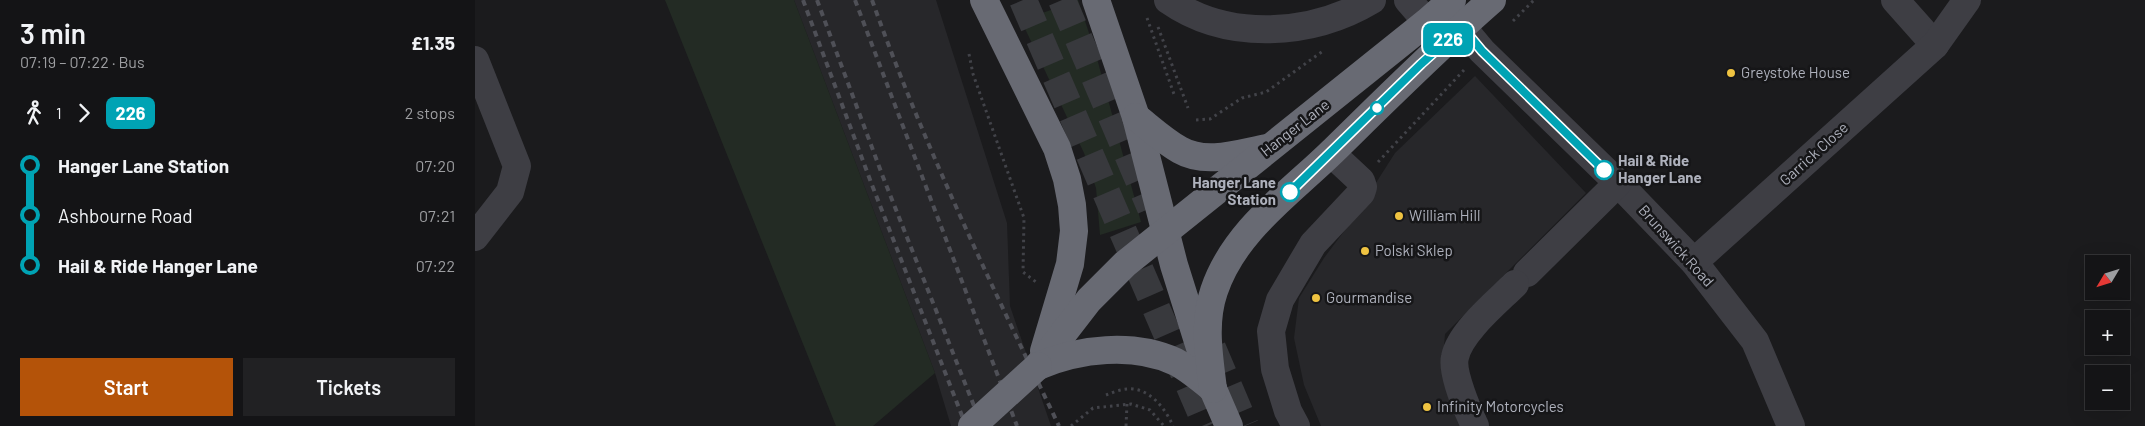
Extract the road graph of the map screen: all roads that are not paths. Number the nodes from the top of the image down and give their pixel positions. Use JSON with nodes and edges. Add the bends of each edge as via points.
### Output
{"nodes":[{"id":1,"x":984,"y":0,"type":"edge"},
{"id":2,"x":1096,"y":0,"type":"edge"},
{"id":3,"x":1372,"y":0,"type":"edge"},
{"id":4,"x":1408,"y":0,"type":"edge"},
{"id":5,"x":1452,"y":0,"type":"edge"},
{"id":6,"x":1492,"y":0,"type":"edge"},
{"id":7,"x":1895,"y":0,"type":"edge"},
{"id":8,"x":1967,"y":0,"type":"edge"},
{"id":9,"x":1162,"y":9,"type":"edge"},
{"id":10,"x":1427,"y":22,"type":"junction"},
{"id":11,"x":1462,"y":27,"type":"junction"},
{"id":12,"x":1935,"y":45,"type":"junction"},
{"id":13,"x":475,"y":60,"type":"edge"},
{"id":14,"x":1136,"y":117,"type":"junction"},
{"id":15,"x":1270,"y":147,"type":"junction"},
{"id":16,"x":1331,"y":153,"type":"junction"},
{"id":17,"x":1618,"y":183,"type":"junction"},
{"id":18,"x":1164,"y":231,"type":"junction"},
{"id":19,"x":475,"y":237,"type":"edge"},
{"id":20,"x":1694,"y":262,"type":"junction"},
{"id":21,"x":1037,"y":366,"type":"junction"},
{"id":22,"x":1213,"y":389,"type":"junction"},
{"id":23,"x":972,"y":426,"type":"edge"},
{"id":24,"x":1229,"y":426,"type":"edge"},
{"id":25,"x":1296,"y":426,"type":"edge"},
{"id":26,"x":1475,"y":426,"type":"edge"},
{"id":27,"x":1791,"y":426,"type":"edge"}],
"edges":[{"from":1,"to":21,"type":"highway","via":[[1057,148],[1073,205],[1070,264]]},
{"from":2,"to":14,"type":"highway"},
{"from":3,"to":9,"type":"street","via":[[1333,20],[1286,29],[1249,29]]},
{"from":4,"to":10,"type":"street"},
{"from":5,"to":10,"type":"highway","name":"Hanger Lane"},
{"from":6,"to":11,"type":"highway"},
{"from":7,"to":12,"type":"street"},
{"from":8,"to":12,"type":"street","name":"Garrick Close"},
{"from":10,"to":15,"type":"highway","name":"Hanger Lane"},
{"from":11,"to":16,"type":"highway"},
{"from":11,"to":17,"type":"street","name":"Brunswick Road","via":[[1482,51]]},
{"from":12,"to":20,"type":"street","name":"Garrick Close"},
{"from":13,"to":19,"type":"street","via":[[517,166],[510,192]]},
{"from":14,"to":15,"type":"highway","via":[[1175,147],[1195,156],[1220,156]]},
{"from":14,"to":18,"type":"highway"},
{"from":15,"to":18,"type":"highway","name":"Hanger Lane"},
{"from":16,"to":22,"type":"highway","via":[[1247,232],[1219,278],[1209,306],[1207,325]]},
{"from":16,"to":25,"type":"street","via":[[1361,181],[1361,193],[1313,244],[1280,300],[1271,331],[1275,369]]},
{"from":17,"to":20,"type":"street","name":"Brunswick Road"},
{"from":17,"to":26,"type":"street","via":[[1468,331],[1454,357],[1461,395]]},
{"from":18,"to":21,"type":"highway","name":"Hanger Lane","via":[[1101,285]]},
{"from":18,"to":22,"type":"highway"},
{"from":20,"to":27,"type":"street","name":"Brunswick Road","via":[[1755,341]]},
{"from":21,"to":22,"type":"highway","via":[[1079,354],[1139,351],[1175,362]]},
{"from":21,"to":23,"type":"highway","bridge":true},
{"from":22,"to":24,"type":"highway"}]}
